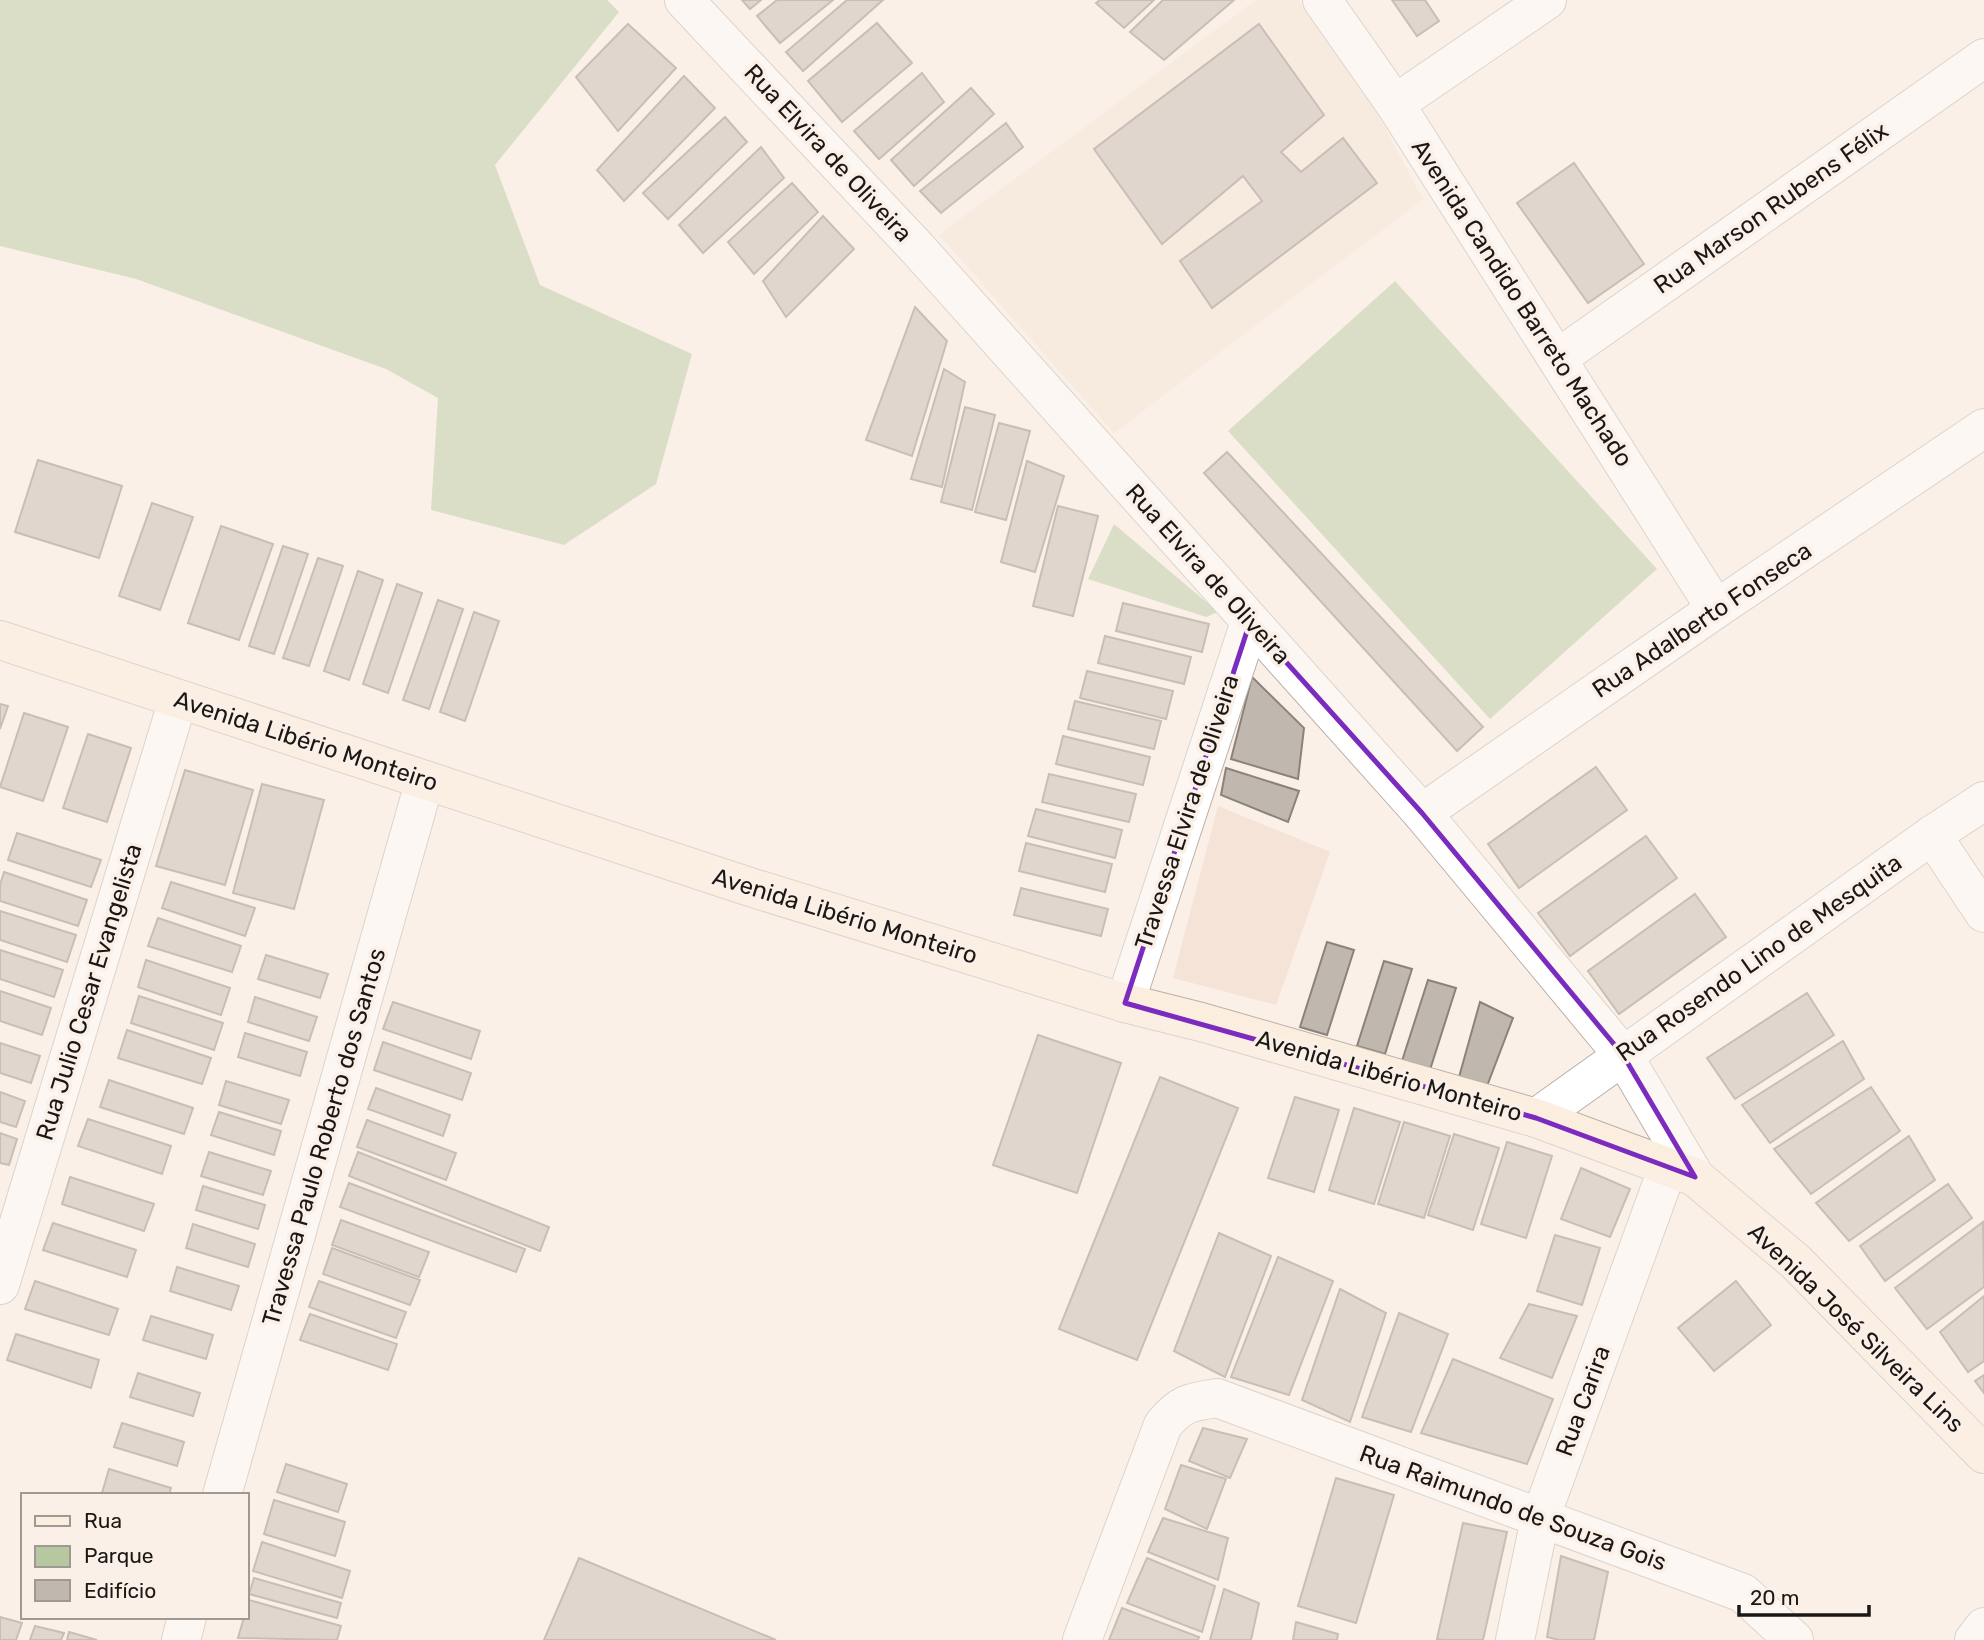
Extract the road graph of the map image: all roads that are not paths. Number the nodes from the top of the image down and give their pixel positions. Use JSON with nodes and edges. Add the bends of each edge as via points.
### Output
{"nodes":[{"id":1,"x":684,"y":0,"type":"edge"},
{"id":2,"x":1322,"y":0,"type":"edge"},
{"id":3,"x":1547,"y":0,"type":"edge"},
{"id":4,"x":1984,"y":58,"type":"edge"},
{"id":5,"x":1395,"y":104,"type":"junction"},
{"id":6,"x":1558,"y":358,"type":"junction"},
{"id":7,"x":1984,"y":428,"type":"edge"},
{"id":8,"x":1716,"y":610,"type":"junction"},
{"id":9,"x":1250,"y":622,"type":"junction"},
{"id":10,"x":0,"y":640,"type":"edge"},
{"id":11,"x":178,"y":700,"type":"junction"},
{"id":12,"x":425,"y":780,"type":"junction"},
{"id":13,"x":1984,"y":801,"type":"edge"},
{"id":14,"x":1422,"y":813,"type":"junction"},
{"id":15,"x":1932,"y":835,"type":"junction"},
{"id":16,"x":1984,"y":913,"type":"edge"},
{"id":17,"x":1125,"y":1003,"type":"junction"},
{"id":18,"x":1623,"y":1055,"type":"junction"},
{"id":19,"x":1536,"y":1118,"type":"junction"},
{"id":20,"x":1682,"y":1172,"type":"junction"},
{"id":21,"x":0,"y":1285,"type":"edge"},
{"id":22,"x":1984,"y":1454,"type":"edge"},
{"id":23,"x":223,"y":1493,"type":"edge"},
{"id":24,"x":1540,"y":1519,"type":"junction"},
{"id":25,"x":186,"y":1619,"type":"edge"},
{"id":26,"x":1984,"y":1627,"type":"edge"},
{"id":27,"x":181,"y":1640,"type":"edge"},
{"id":28,"x":1082,"y":1640,"type":"edge"},
{"id":29,"x":1515,"y":1640,"type":"edge"},
{"id":30,"x":1794,"y":1640,"type":"edge"},
{"id":31,"x":1974,"y":1640,"type":"edge"}],
"edges":[{"from":1,"to":9,"type":"street","name":"Rua Elvira de Oliveira","via":[[917,248]]},
{"from":2,"to":5,"type":"street","name":"Avenida Candido Barreto Machado"},
{"from":3,"to":5,"type":"street"},
{"from":4,"to":6,"type":"street","name":"Rua Marson Rubens Félix"},
{"from":5,"to":6,"type":"street","name":"Avenida Candido Barreto Machado"},
{"from":6,"to":8,"type":"street","name":"Avenida Candido Barreto Machado"},
{"from":7,"to":8,"type":"street","name":"Rua Adalberto Fonseca"},
{"from":8,"to":14,"type":"street","name":"Rua Adalberto Fonseca"},
{"from":9,"to":14,"type":"street","name":"Rua Elvira de Oliveira"},
{"from":9,"to":17,"type":"street","name":"Travessa Elvira de Oliveira"},
{"from":10,"to":11,"type":"main road","name":"Avenida Libério Monteiro"},
{"from":11,"to":12,"type":"main road","name":"Avenida Libério Monteiro"},
{"from":11,"to":21,"type":"street","name":"Rua Julio Cesar Evangelista"},
{"from":12,"to":17,"type":"main road","name":"Avenida Libério Monteiro"},
{"from":12,"to":23,"type":"street","name":"Travessa Paulo Roberto dos Santos"},
{"from":13,"to":15,"type":"street","name":"Rua Rosendo Lino de Mesquita"},
{"from":14,"to":18,"type":"street","name":"Rua Elvira de Oliveira"},
{"from":15,"to":16,"type":"street"},
{"from":15,"to":18,"type":"street","name":"Rua Rosendo Lino de Mesquita"},
{"from":17,"to":19,"type":"main road","name":"Avenida Libério Monteiro"},
{"from":18,"to":19,"type":"street","name":"Rua Rosendo Lino de Mesquita"},
{"from":18,"to":20,"type":"street","name":"Rua Elvira de Oliveira"},
{"from":19,"to":20,"type":"main road","name":"Avenida Libério Monteiro"},
{"from":20,"to":22,"type":"main road","name":"Avenida José Silveira Lins","via":[[1796,1262]]},
{"from":20,"to":24,"type":"street","name":"Rua Carira"},
{"from":24,"to":28,"type":"street","name":"Rua Raimundo de Souza Gois","via":[[1217,1398],[1190,1402],[1163,1424]]},
{"from":24,"to":29,"type":"street","name":"Rua Carira"},
{"from":24,"to":30,"type":"street","name":"Rua Raimundo de Souza Gois","via":[[1743,1593]]},
{"from":25,"to":27,"type":"street"},
{"from":26,"to":31,"type":"street"}]}
